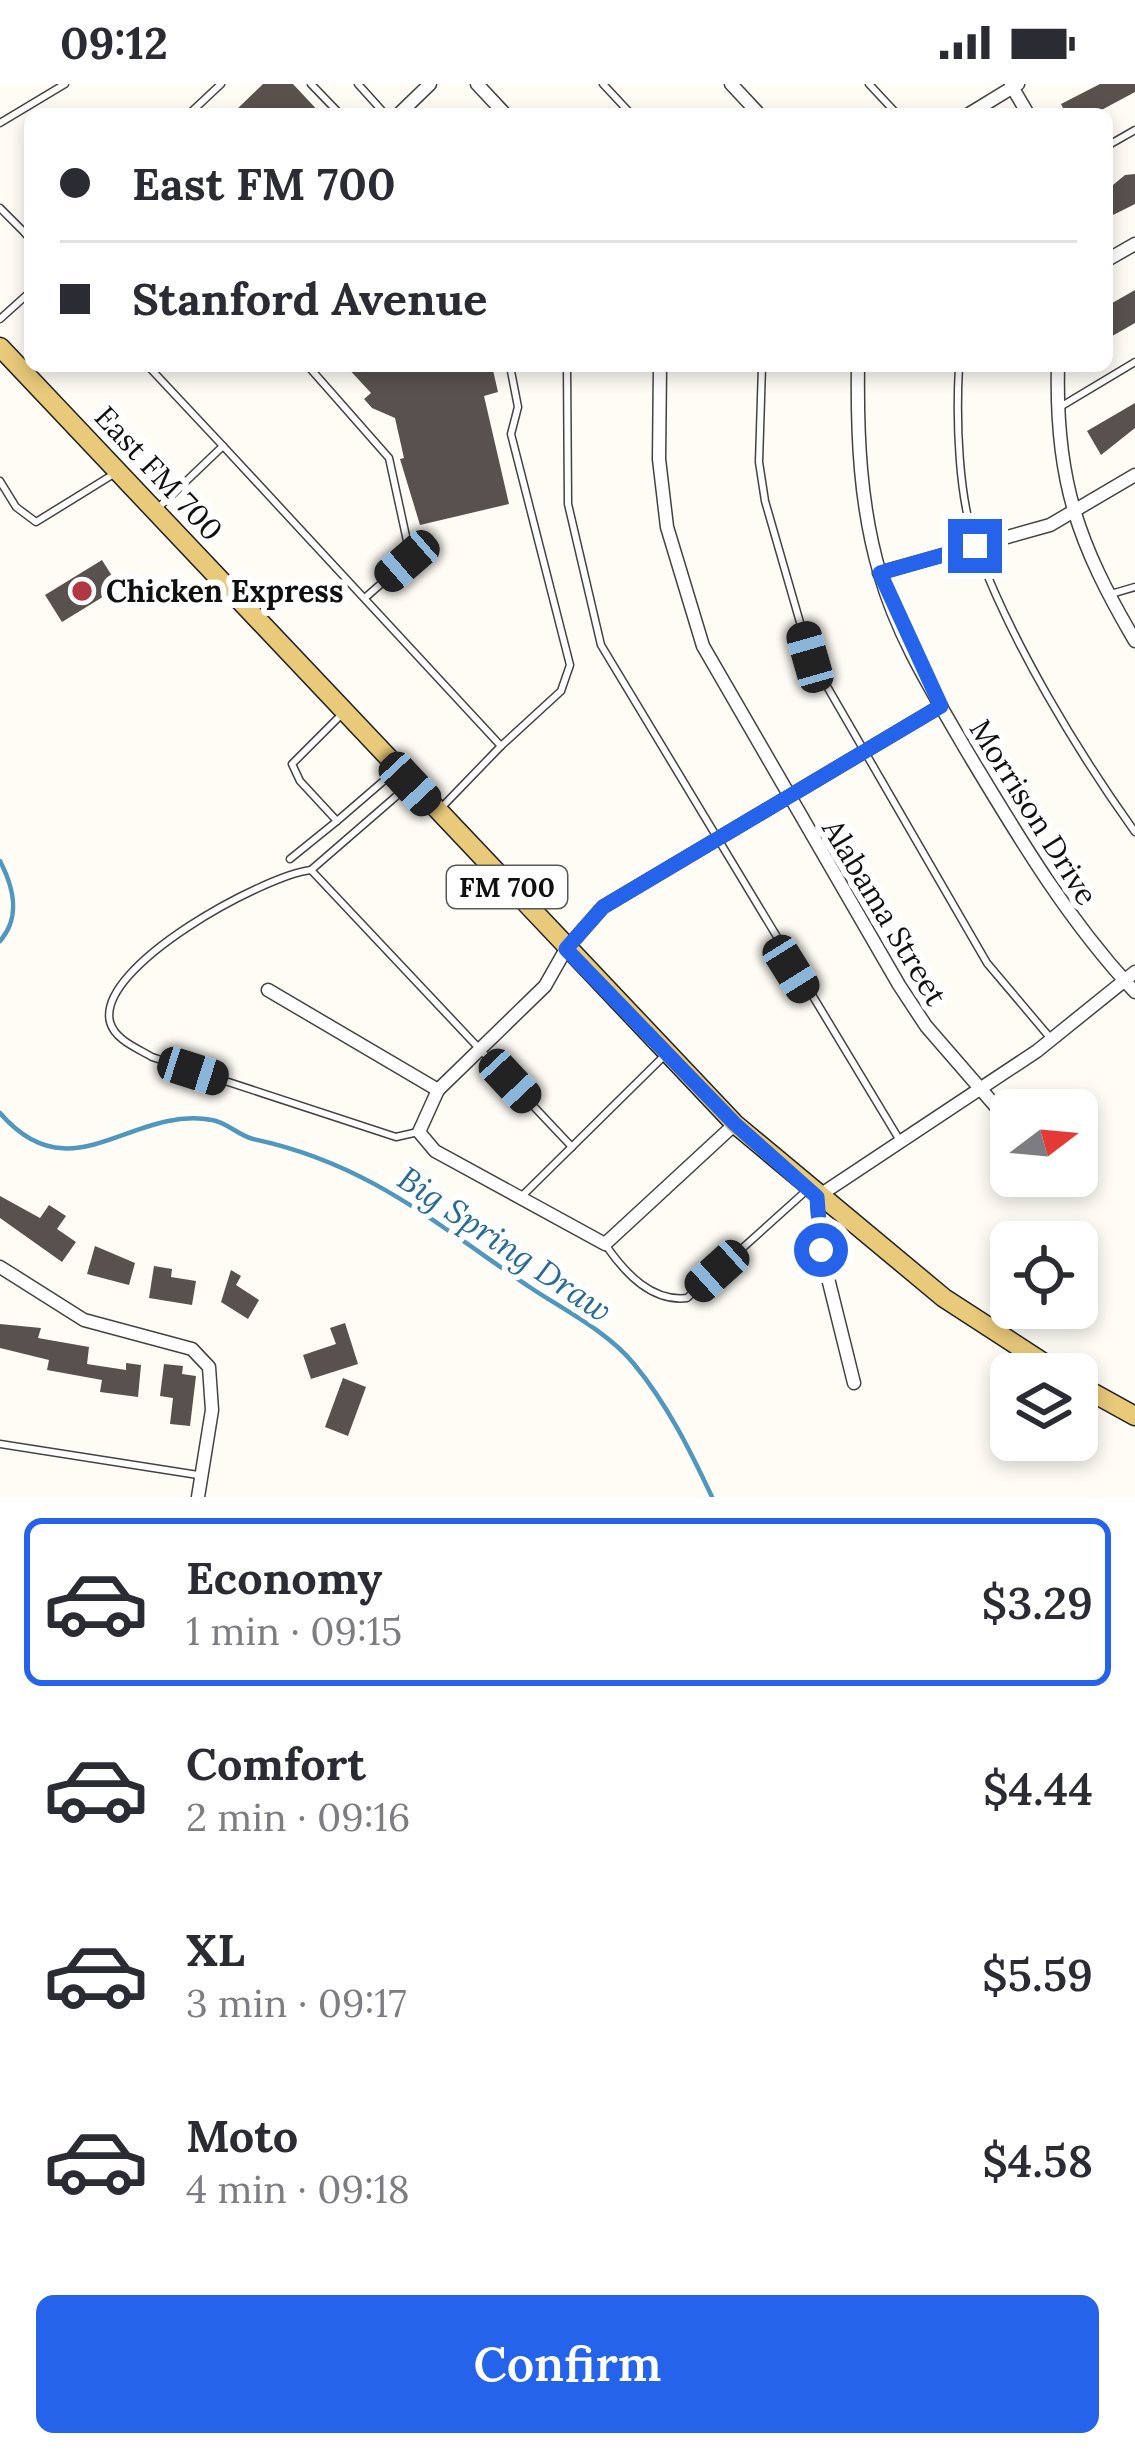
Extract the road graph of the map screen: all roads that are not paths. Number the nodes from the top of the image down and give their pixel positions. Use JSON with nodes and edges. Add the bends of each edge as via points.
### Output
{"nodes":[{"id":1,"x":66,"y":84,"type":"edge"},
{"id":2,"x":221,"y":84,"type":"edge"},
{"id":3,"x":311,"y":84,"type":"edge"},
{"id":4,"x":358,"y":84,"type":"edge"},
{"id":5,"x":430,"y":84,"type":"edge"},
{"id":6,"x":478,"y":84,"type":"edge"},
{"id":7,"x":603,"y":84,"type":"edge"},
{"id":8,"x":731,"y":84,"type":"edge"},
{"id":9,"x":869,"y":84,"type":"edge"},
{"id":10,"x":1014,"y":85,"type":"edge"},
{"id":11,"x":25,"y":108,"type":"edge"},
{"id":12,"x":195,"y":108,"type":"edge"},
{"id":13,"x":334,"y":108,"type":"edge"},
{"id":14,"x":380,"y":108,"type":"edge"},
{"id":15,"x":406,"y":108,"type":"edge"},
{"id":16,"x":500,"y":108,"type":"edge"},
{"id":17,"x":625,"y":108,"type":"edge"},
{"id":18,"x":753,"y":108,"type":"edge"},
{"id":19,"x":891,"y":108,"type":"edge"},
{"id":20,"x":978,"y":108,"type":"edge"},
{"id":21,"x":0,"y":208,"type":"edge"},
{"id":22,"x":24,"y":229,"type":"edge"},
{"id":23,"x":24,"y":297,"type":"edge"},
{"id":24,"x":0,"y":319,"type":"edge"},
{"id":25,"x":0,"y":347,"type":"edge"},
{"id":26,"x":1135,"y":362,"type":"edge"},
{"id":27,"x":154,"y":372,"type":"edge"},
{"id":28,"x":313,"y":372,"type":"edge"},
{"id":29,"x":510,"y":372,"type":"edge"},
{"id":30,"x":567,"y":372,"type":"edge"},
{"id":31,"x":660,"y":372,"type":"edge"},
{"id":32,"x":762,"y":372,"type":"edge"},
{"id":33,"x":858,"y":372,"type":"edge"},
{"id":34,"x":959,"y":372,"type":"edge"},
{"id":35,"x":1058,"y":372,"type":"edge"},
{"id":36,"x":1057,"y":409,"type":"junction"},
{"id":37,"x":223,"y":446,"type":"junction"},
{"id":38,"x":117,"y":472,"type":"junction"},
{"id":39,"x":1135,"y":475,"type":"edge"},
{"id":40,"x":0,"y":481,"type":"edge"},
{"id":41,"x":154,"y":512,"type":"junction"},
{"id":42,"x":1071,"y":515,"type":"junction"},
{"id":43,"x":975,"y":546,"type":"junction"},
{"id":44,"x":880,"y":573,"type":"junction"},
{"id":45,"x":1135,"y":587,"type":"edge"},
{"id":46,"x":1108,"y":595,"type":"junction"},
{"id":47,"x":366,"y":597,"type":"junction"},
{"id":48,"x":1135,"y":641,"type":"edge"},
{"id":49,"x":941,"y":706,"type":"junction"},
{"id":50,"x":344,"y":713,"type":"junction"},
{"id":51,"x":501,"y":746,"type":"junction"},
{"id":52,"x":862,"y":753,"type":"junction"},
{"id":53,"x":404,"y":776,"type":"junction"},
{"id":54,"x":788,"y":796,"type":"junction"},
{"id":55,"x":437,"y":812,"type":"junction"},
{"id":56,"x":337,"y":820,"type":"junction"},
{"id":57,"x":1135,"y":832,"type":"edge"},
{"id":58,"x":718,"y":838,"type":"junction"},
{"id":59,"x":290,"y":860,"type":"dead end"},
{"id":60,"x":310,"y":870,"type":"junction"},
{"id":61,"x":566,"y":949,"type":"junction"},
{"id":62,"x":1132,"y":982,"type":"edge"},
{"id":63,"x":268,"y":990,"type":"dead end"},
{"id":64,"x":1052,"y":1040,"type":"junction"},
{"id":65,"x":478,"y":1048,"type":"junction"},
{"id":66,"x":666,"y":1053,"type":"junction"},
{"id":67,"x":438,"y":1090,"type":"junction"},
{"id":68,"x":981,"y":1090,"type":"junction"},
{"id":69,"x":990,"y":1100,"type":"edge"},
{"id":70,"x":735,"y":1124,"type":"junction"},
{"id":71,"x":419,"y":1132,"type":"junction"},
{"id":72,"x":899,"y":1140,"type":"junction"},
{"id":73,"x":572,"y":1147,"type":"junction"},
{"id":74,"x":812,"y":1193,"type":"junction"},
{"id":75,"x":520,"y":1198,"type":"junction"},
{"id":76,"x":604,"y":1244,"type":"junction"},
{"id":77,"x":0,"y":1267,"type":"edge"},
{"id":78,"x":1028,"y":1353,"type":"edge"},
{"id":79,"x":854,"y":1383,"type":"dead end"},
{"id":80,"x":1098,"y":1396,"type":"edge"},
{"id":81,"x":1135,"y":1416,"type":"edge"},
{"id":82,"x":0,"y":1444,"type":"edge"},
{"id":83,"x":201,"y":1475,"type":"junction"},
{"id":84,"x":198,"y":1497,"type":"edge"}],
"edges":[{"from":1,"to":11,"type":"lane"},
{"from":2,"to":12,"type":"lane"},
{"from":3,"to":13,"type":"lane"},
{"from":4,"to":14,"type":"lane"},
{"from":5,"to":15,"type":"street"},
{"from":6,"to":16,"type":"street"},
{"from":7,"to":17,"type":"lane"},
{"from":8,"to":18,"type":"street"},
{"from":9,"to":19,"type":"lane"},
{"from":10,"to":20,"type":"street"},
{"from":21,"to":22,"type":"lane"},
{"from":23,"to":24,"type":"lane"},
{"from":25,"to":38,"type":"main road","name":"East FM 700","number":"FM 700"},
{"from":26,"to":36,"type":"lane"},
{"from":27,"to":37,"type":"lane"},
{"from":28,"to":47,"type":"lane","via":[[389,458],[410,550]]},
{"from":29,"to":51,"type":"lane","via":[[518,407],[511,434],[570,665],[561,691]]},
{"from":30,"to":58,"type":"lane","via":[[568,504],[596,630],[613,671]]},
{"from":31,"to":54,"type":"street","name":"Alabama Street","via":[[659,459],[682,589],[729,699]]},
{"from":32,"to":52,"type":"lane","via":[[765,502],[810,657]]},
{"from":33,"to":44,"type":"street","name":"Morrison Drive","via":[[860,467]]},
{"from":34,"to":43,"type":"lane","via":[[956,420]]},
{"from":35,"to":36,"type":"street"},
{"from":36,"to":42,"type":"street"},
{"from":37,"to":41,"type":"lane"},
{"from":37,"to":47,"type":"lane"},
{"from":38,"to":40,"type":"lane","via":[[36,522]]},
{"from":38,"to":41,"type":"main road","name":"East FM 700","number":"FM 700"},
{"from":39,"to":42,"type":"street"},
{"from":41,"to":50,"type":"main road","name":"East FM 700","number":"FM 700"},
{"from":42,"to":43,"type":"street"},
{"from":42,"to":46,"type":"street"},
{"from":43,"to":44,"type":"street"},
{"from":43,"to":57,"type":"lane","via":[[1034,667]]},
{"from":44,"to":49,"type":"street","name":"Morrison Drive"},
{"from":45,"to":46,"type":"lane"},
{"from":46,"to":48,"type":"street"},
{"from":47,"to":51,"type":"lane"},
{"from":49,"to":52,"type":"street"},
{"from":49,"to":62,"type":"street","name":"Morrison Drive","via":[[1071,920]]},
{"from":50,"to":53,"type":"main road","name":"East FM 700","number":"FM 700"},
{"from":50,"to":56,"type":"lane","via":[[292,764]]},
{"from":51,"to":55,"type":"lane"},
{"from":52,"to":54,"type":"street"},
{"from":52,"to":64,"type":"lane","via":[[987,963]]},
{"from":53,"to":55,"type":"main road","name":"East FM 700","number":"FM 700"},
{"from":53,"to":56,"type":"lane"},
{"from":53,"to":60,"type":"lane"},
{"from":54,"to":58,"type":"street"},
{"from":54,"to":68,"type":"street","name":"Alabama Street","via":[[926,1026]]},
{"from":55,"to":61,"type":"main road","name":"East FM 700","number":"FM 700"},
{"from":56,"to":59,"type":"lane"},
{"from":58,"to":61,"type":"street","via":[[603,907]]},
{"from":58,"to":72,"type":"lane"},
{"from":60,"to":65,"type":"lane"},
{"from":60,"to":71,"type":"lane","via":[[273,881],[150,955],[114,995],[110,1023],[152,1058],[396,1137]]},
{"from":61,"to":65,"type":"street","via":[[545,986]]},
{"from":61,"to":66,"type":"main road","name":"East FM 700","number":"FM 700"},
{"from":62,"to":64,"type":"street"},
{"from":63,"to":67,"type":"street"},
{"from":64,"to":68,"type":"street"},
{"from":65,"to":67,"type":"street"},
{"from":65,"to":73,"type":"lane"},
{"from":66,"to":70,"type":"main road","name":"East FM 700","number":"FM 700"},
{"from":66,"to":73,"type":"lane"},
{"from":67,"to":71,"type":"street"},
{"from":68,"to":69,"type":"street","name":"Alabama Street"},
{"from":68,"to":72,"type":"street"},
{"from":70,"to":74,"type":"main road","name":"East FM 700","number":"FM 700"},
{"from":70,"to":76,"type":"street"},
{"from":71,"to":75,"type":"street","via":[[435,1151]]},
{"from":72,"to":74,"type":"street"},
{"from":73,"to":75,"type":"lane"},
{"from":74,"to":76,"type":"lane","via":[[687,1298],[647,1289]]},
{"from":74,"to":78,"type":"main road","name":"East FM 700","number":"FM 700"},
{"from":74,"to":79,"type":"street"},
{"from":75,"to":76,"type":"street"},
{"from":77,"to":83,"type":"street","via":[[84,1320],[192,1349],[209,1367],[212,1409]]},
{"from":80,"to":81,"type":"main road"},
{"from":82,"to":83,"type":"lane"},
{"from":83,"to":84,"type":"street"}]}
